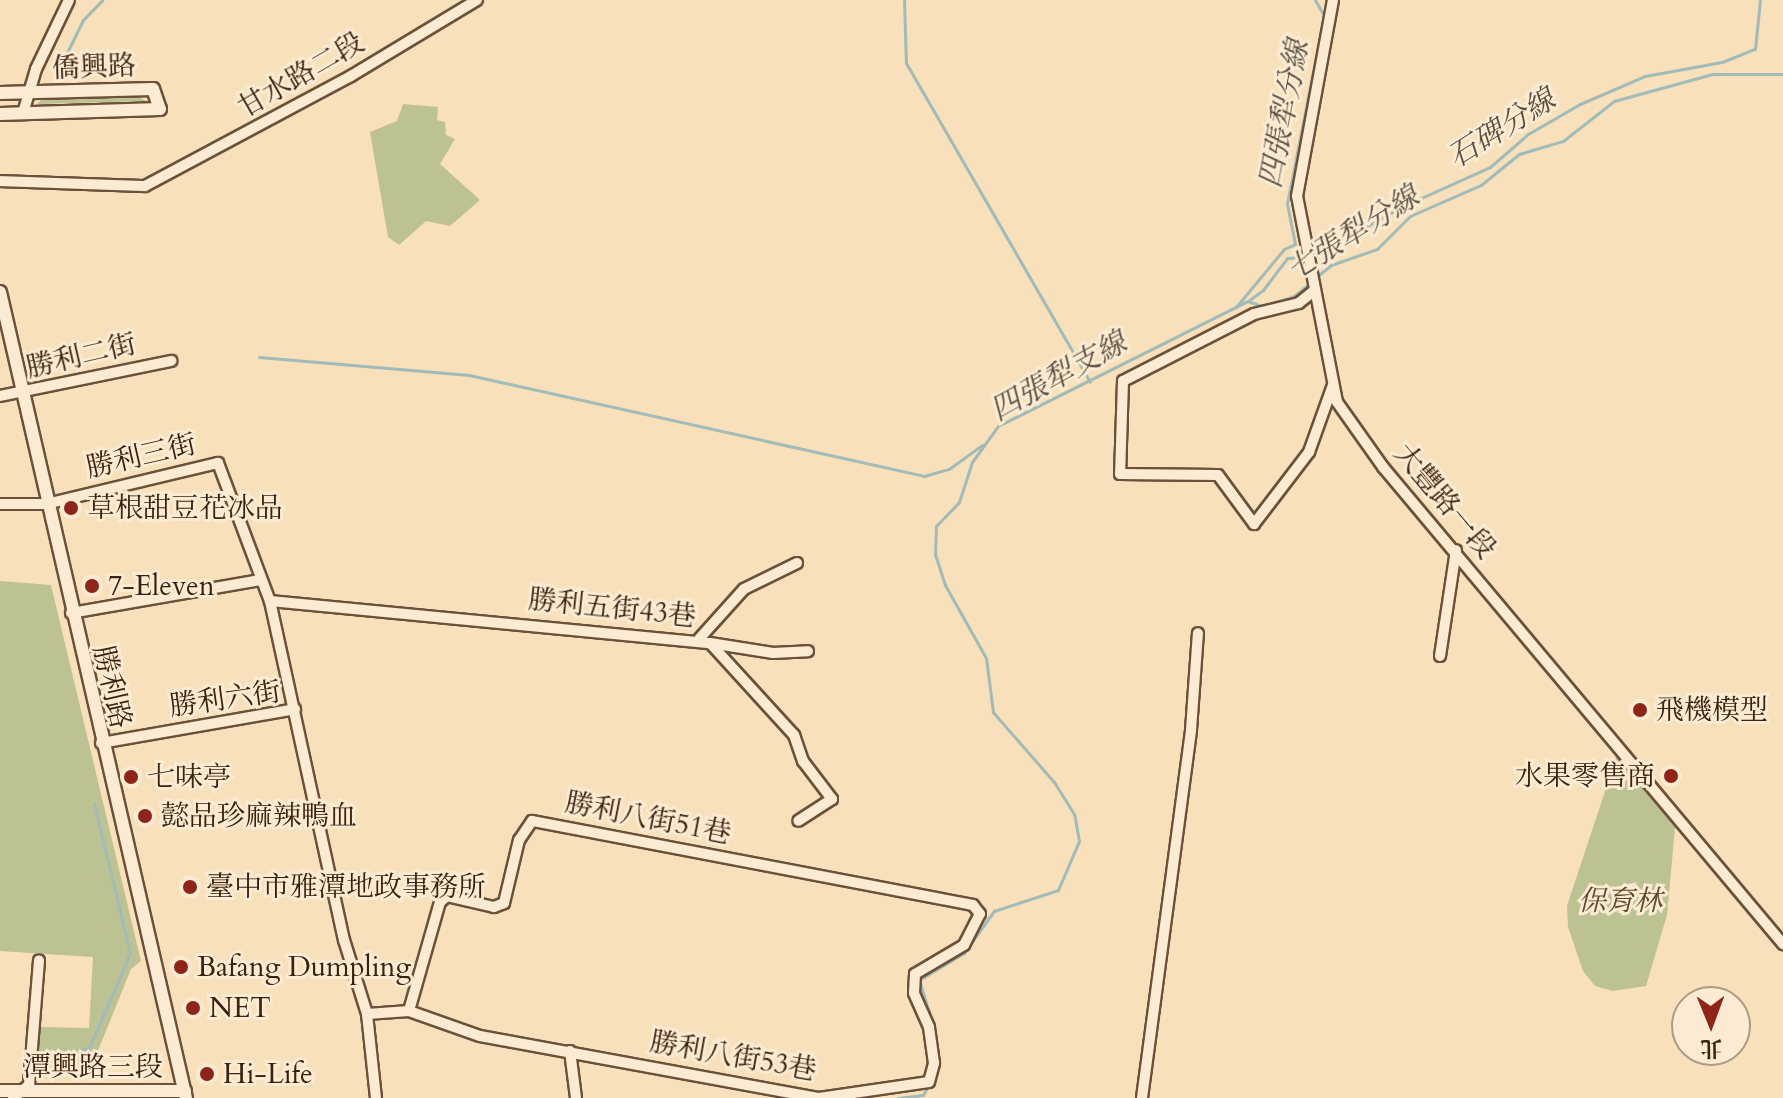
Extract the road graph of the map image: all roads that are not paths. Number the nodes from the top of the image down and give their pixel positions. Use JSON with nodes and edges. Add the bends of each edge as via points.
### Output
{"nodes":[{"id":1,"x":69,"y":0,"type":"edge"},
{"id":2,"x":477,"y":0,"type":"edge"},
{"id":3,"x":1333,"y":0,"type":"edge"},
{"id":4,"x":0,"y":93,"type":"edge"},
{"id":5,"x":26,"y":93,"type":"junction"},
{"id":6,"x":23,"y":113,"type":"junction"},
{"id":7,"x":0,"y":114,"type":"edge"},
{"id":8,"x":0,"y":181,"type":"edge"},
{"id":9,"x":0,"y":290,"type":"edge"},
{"id":10,"x":1315,"y":290,"type":"junction"},
{"id":11,"x":171,"y":361,"type":"dead end"},
{"id":12,"x":1335,"y":380,"type":"junction"},
{"id":13,"x":21,"y":395,"type":"junction"},
{"id":14,"x":0,"y":396,"type":"edge"},
{"id":15,"x":0,"y":504,"type":"edge"},
{"id":16,"x":46,"y":504,"type":"junction"},
{"id":17,"x":1456,"y":550,"type":"junction"},
{"id":18,"x":797,"y":563,"type":"dead end"},
{"id":19,"x":261,"y":580,"type":"junction"},
{"id":20,"x":270,"y":601,"type":"junction"},
{"id":21,"x":71,"y":613,"type":"junction"},
{"id":22,"x":1198,"y":633,"type":"dead end"},
{"id":23,"x":699,"y":639,"type":"junction"},
{"id":24,"x":710,"y":643,"type":"junction"},
{"id":25,"x":808,"y":651,"type":"dead end"},
{"id":26,"x":1440,"y":656,"type":"dead end"},
{"id":27,"x":295,"y":709,"type":"junction"},
{"id":28,"x":101,"y":743,"type":"junction"},
{"id":29,"x":798,"y":821,"type":"dead end"},
{"id":30,"x":973,"y":905,"type":"joint"},
{"id":31,"x":1783,"y":944,"type":"edge"},
{"id":32,"x":39,"y":960,"type":"dead end"},
{"id":33,"x":409,"y":1011,"type":"junction"},
{"id":34,"x":367,"y":1014,"type":"junction"},
{"id":35,"x":570,"y":1051,"type":"junction"},
{"id":36,"x":14,"y":1091,"type":"edge"},
{"id":37,"x":186,"y":1094,"type":"edge"},
{"id":38,"x":376,"y":1098,"type":"edge"},
{"id":39,"x":576,"y":1098,"type":"edge"},
{"id":40,"x":1142,"y":1098,"type":"edge"}],
"edges":[{"from":1,"to":5,"type":"street"},
{"from":2,"to":8,"type":"street","name":"甘水路二段","via":[[351,76],[145,186]]},
{"from":3,"to":10,"type":"street","name":"大豐路一段","via":[[1298,181]]},
{"from":4,"to":5,"type":"street","name":"僑興路"},
{"from":5,"to":6,"type":"street"},
{"from":5,"to":6,"type":"street","name":"僑興路","via":[[153,89],[160,109]]},
{"from":6,"to":7,"type":"street","name":"僑興路"},
{"from":9,"to":13,"type":"street","name":"勝利路"},
{"from":10,"to":12,"type":"street","name":"大豐路一段"},
{"from":10,"to":12,"type":"street","via":[[1299,303],[1254,314],[1123,381],[1120,474],[1218,475],[1254,524],[1309,452]]},
{"from":11,"to":13,"type":"street","name":"勝利二街"},
{"from":12,"to":17,"type":"street","name":"大豐路一段","via":[[1337,402],[1383,467]]},
{"from":13,"to":14,"type":"street","name":"勝利二街"},
{"from":13,"to":16,"type":"street","name":"勝利路"},
{"from":15,"to":16,"type":"street","name":"勝利三街"},
{"from":16,"to":19,"type":"street","name":"勝利三街","via":[[218,463]]},
{"from":16,"to":21,"type":"street","name":"勝利路"},
{"from":17,"to":26,"type":"street"},
{"from":17,"to":31,"type":"street","name":"大豐路一段"},
{"from":18,"to":23,"type":"street","via":[[744,589]]},
{"from":19,"to":20,"type":"street"},
{"from":19,"to":21,"type":"street"},
{"from":20,"to":23,"type":"street","name":"勝利五街43巷"},
{"from":20,"to":27,"type":"street"},
{"from":21,"to":28,"type":"street","name":"勝利路"},
{"from":22,"to":40,"type":"street","via":[[1191,730]]},
{"from":23,"to":24,"type":"street","name":"勝利五街43巷"},
{"from":24,"to":25,"type":"street","via":[[773,653]]},
{"from":24,"to":29,"type":"street","name":"勝利五街43巷","via":[[794,735],[803,761],[832,799]]},
{"from":27,"to":28,"type":"street","name":"勝利六街"},
{"from":27,"to":34,"type":"street","name":"勝利六街","via":[[344,940]]},
{"from":28,"to":37,"type":"street","name":"勝利路"},
{"from":30,"to":33,"type":"street","name":"勝利八街51巷","via":[[532,821],[519,840],[504,903],[494,907],[447,896],[440,902]]},
{"from":30,"to":35,"type":"street","name":"勝利八街53巷","via":[[980,914],[964,945],[915,974],[914,993],[929,1027],[934,1063],[929,1082],[819,1098]]},
{"from":32,"to":36,"type":"street","via":[[30,1072]]},
{"from":33,"to":34,"type":"street","name":"勝利八街53巷"},
{"from":33,"to":35,"type":"street","name":"勝利八街53巷","via":[[480,1036]]},
{"from":34,"to":38,"type":"street","name":"勝利六街"},
{"from":35,"to":39,"type":"street"},
{"from":36,"to":37,"type":"street","name":"潭興路三段"}]}
